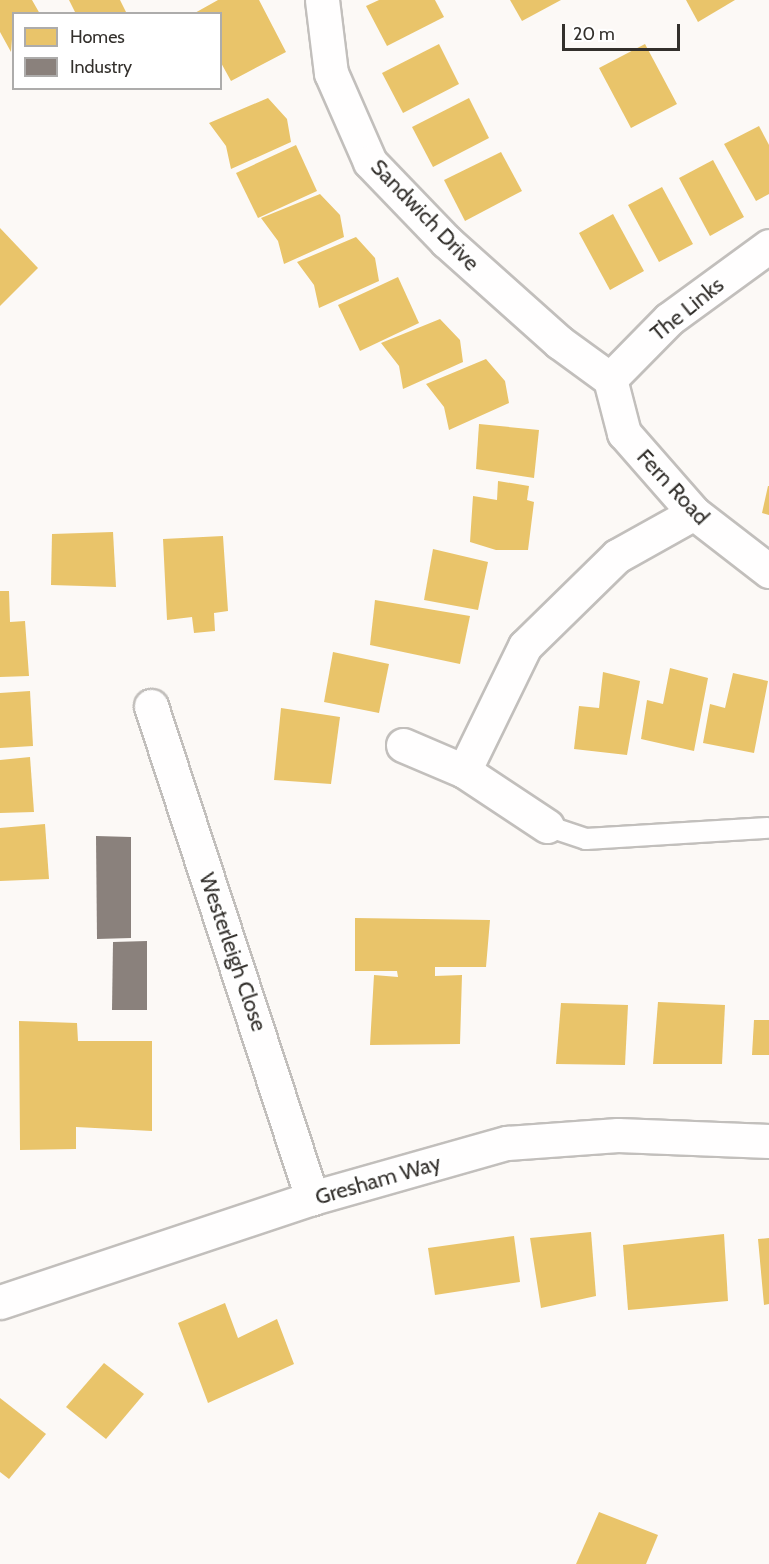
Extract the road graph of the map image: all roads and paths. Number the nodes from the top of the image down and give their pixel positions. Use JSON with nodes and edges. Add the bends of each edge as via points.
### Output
{"nodes":[{"id":1,"x":321,"y":0,"type":"edge"},
{"id":2,"x":769,"y":246,"type":"edge"},
{"id":3,"x":610,"y":379,"type":"junction"},
{"id":4,"x":694,"y":513,"type":"junction"},
{"id":5,"x":769,"y":571,"type":"edge"},
{"id":6,"x":151,"y":706,"type":"dead end"},
{"id":7,"x":403,"y":745,"type":"dead end"},
{"id":8,"x":464,"y":771,"type":"junction"},
{"id":9,"x":547,"y":826,"type":"joint"},
{"id":10,"x":768,"y":828,"type":"edge"},
{"id":11,"x":769,"y":1141,"type":"edge"},
{"id":12,"x":312,"y":1198,"type":"junction"},
{"id":13,"x":0,"y":1302,"type":"edge"}],
"edges":[{"from":1,"to":3,"type":"street","name":"Sandwich Drive","via":[[331,73],[369,162],[446,241],[559,342]]},
{"from":2,"to":3,"type":"street","name":"The Links","via":[[669,319]]},
{"from":3,"to":4,"type":"street","name":"Fern Road","via":[[624,433]]},
{"from":4,"to":5,"type":"street","name":"Fern Road"},
{"from":4,"to":8,"type":"street","via":[[617,556],[525,646]]},
{"from":6,"to":12,"type":"street","name":"Westerleigh Close"},
{"from":7,"to":8,"type":"street"},
{"from":8,"to":9,"type":"street"},
{"from":9,"to":10,"type":"lane","via":[[586,839]]},
{"from":11,"to":12,"type":"street","name":"Gresham Way","via":[[618,1135],[507,1143]]},
{"from":12,"to":13,"type":"street","name":"Gresham Way"}]}
